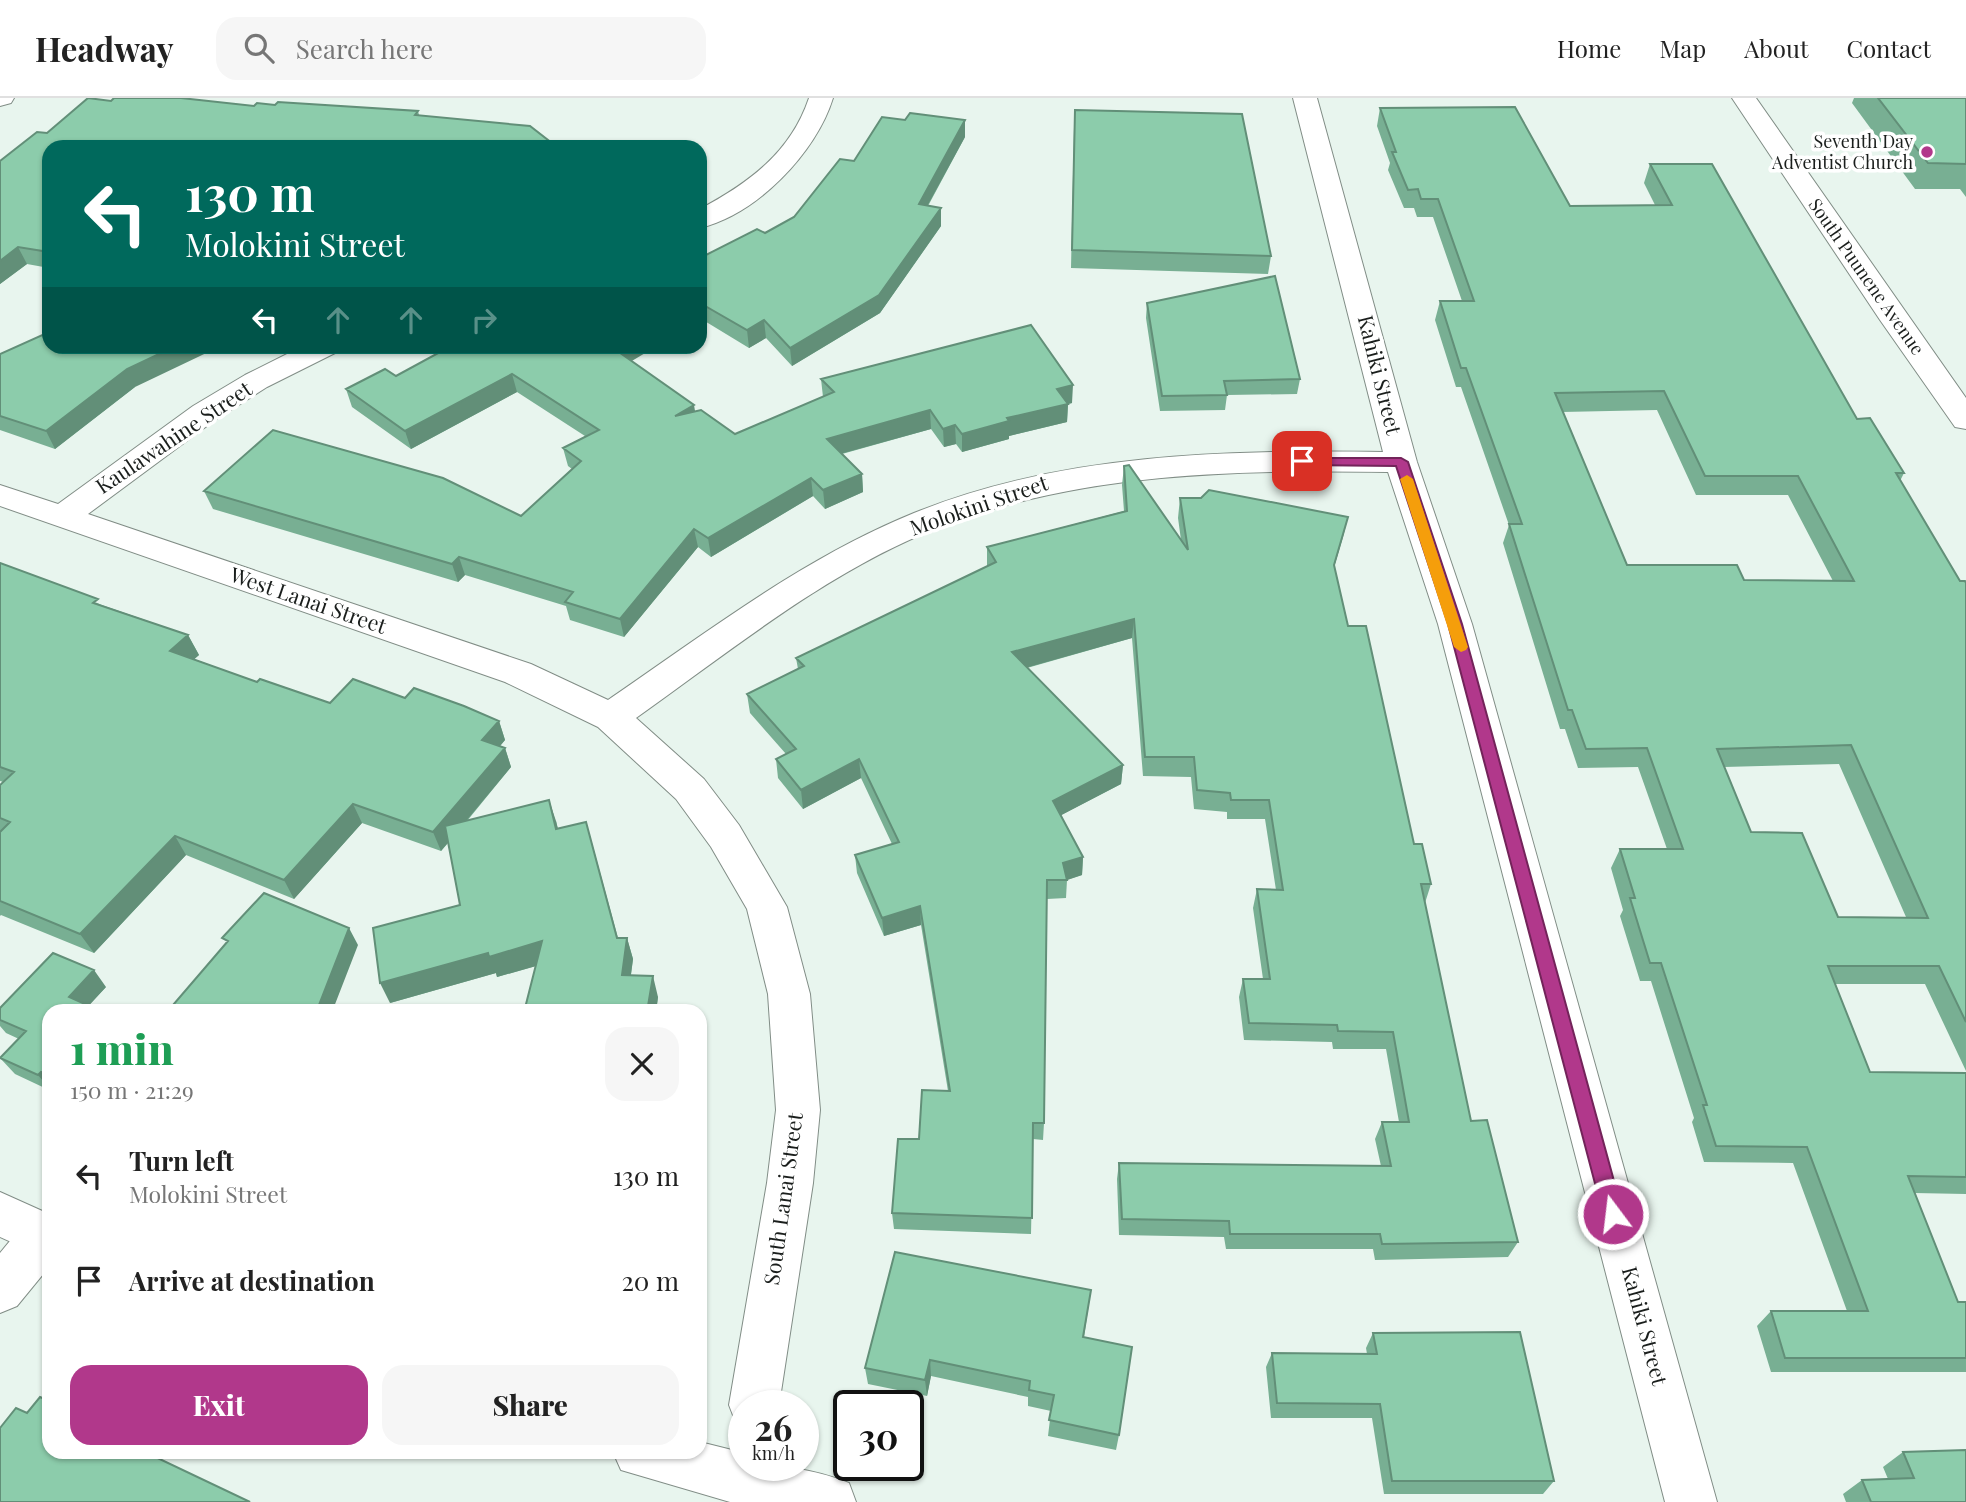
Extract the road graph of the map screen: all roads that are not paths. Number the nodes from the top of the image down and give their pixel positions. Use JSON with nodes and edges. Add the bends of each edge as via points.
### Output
{"nodes":[{"id":1,"x":821,"y":98,"type":"edge"},
{"id":2,"x":1305,"y":98,"type":"edge"},
{"id":3,"x":1744,"y":98,"type":"edge"},
{"id":4,"x":707,"y":216,"type":"edge"},
{"id":5,"x":311,"y":354,"type":"edge"},
{"id":6,"x":1966,"y":420,"type":"edge"},
{"id":7,"x":1401,"y":462,"type":"junction"},
{"id":8,"x":0,"y":495,"type":"edge"},
{"id":9,"x":62,"y":516,"type":"junction"},
{"id":10,"x":611,"y":718,"type":"junction"},
{"id":11,"x":0,"y":1214,"type":"edge"},
{"id":12,"x":42,"y":1234,"type":"edge"},
{"id":13,"x":42,"y":1242,"type":"edge"},
{"id":14,"x":0,"y":1290,"type":"edge"},
{"id":15,"x":756,"y":1390,"type":"edge"},
{"id":16,"x":663,"y":1459,"type":"edge"},
{"id":17,"x":744,"y":1483,"type":"edge"},
{"id":18,"x":830,"y":1502,"type":"edge"},
{"id":19,"x":1691,"y":1502,"type":"edge"}],
"edges":[{"from":1,"to":4,"type":"street","via":[[817,117],[796,148],[754,187]]},
{"from":2,"to":7,"type":"street","name":"Kahiki Street"},
{"from":3,"to":6,"type":"street","name":"South Puunene Avenue"},
{"from":5,"to":9,"type":"street","name":"Kaulawahine Street","via":[[204,413]]},
{"from":7,"to":10,"type":"street","name":"Molokini Street","via":[[1247,460],[1157,466],[1059,480],[944,514],[863,550],[757,616]]},
{"from":7,"to":19,"type":"street","name":"Kahiki Street","via":[[1455,624]]},
{"from":8,"to":9,"type":"street","name":"West Lanai Street"},
{"from":9,"to":10,"type":"street","name":"West Lanai Street","via":[[518,673]]},
{"from":10,"to":15,"type":"street","name":"South Lanai Street","via":[[690,789],[725,836],[767,907],[789,994],[798,1110]]},
{"from":11,"to":12,"type":"street"},
{"from":13,"to":14,"type":"street"},
{"from":16,"to":17,"type":"street"},
{"from":17,"to":18,"type":"street"}]}
